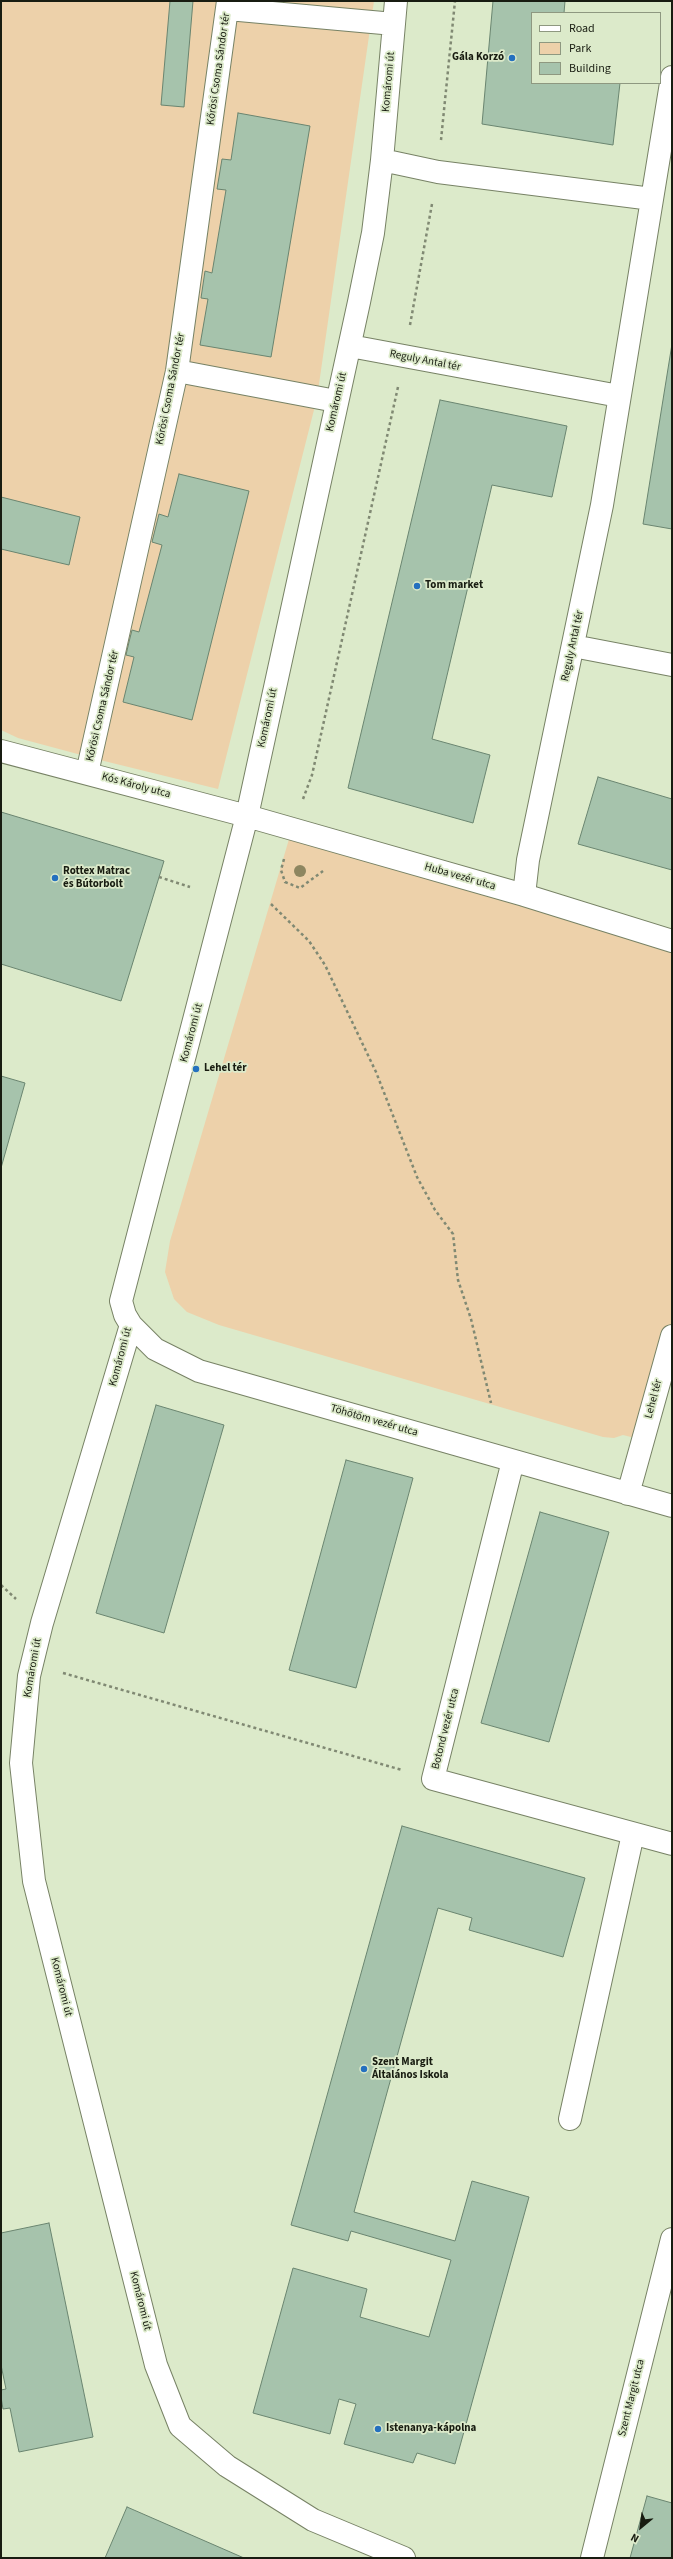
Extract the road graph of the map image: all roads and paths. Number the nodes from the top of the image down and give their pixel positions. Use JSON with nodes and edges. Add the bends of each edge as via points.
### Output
{"nodes":[{"id":1,"x":396,"y":1,"type":"edge"},
{"id":2,"x":456,"y":1,"type":"edge"},
{"id":3,"x":228,"y":5,"type":"edge"},
{"id":4,"x":394,"y":24,"type":"junction"},
{"id":5,"x":672,"y":77,"type":"edge"},
{"id":6,"x":382,"y":160,"type":"junction"},
{"id":7,"x":438,"y":172,"type":"junction"},
{"id":8,"x":652,"y":199,"type":"junction"},
{"id":9,"x":350,"y":346,"type":"junction"},
{"id":10,"x":404,"y":357,"type":"junction"},
{"id":11,"x":177,"y":371,"type":"junction"},
{"id":12,"x":619,"y":396,"type":"junction"},
{"id":13,"x":336,"y":401,"type":"junction"},
{"id":14,"x":573,"y":646,"type":"junction"},
{"id":15,"x":672,"y":665,"type":"edge"},
{"id":16,"x":1,"y":751,"type":"edge"},
{"id":17,"x":87,"y":773,"type":"junction"},
{"id":18,"x":247,"y":816,"type":"junction"},
{"id":19,"x":292,"y":829,"type":"junction"},
{"id":20,"x":159,"y":877,"type":"dead end"},
{"id":21,"x":190,"y":887,"type":"dead end"},
{"id":22,"x":524,"y":895,"type":"junction"},
{"id":23,"x":271,"y":904,"type":"dead end"},
{"id":24,"x":672,"y":941,"type":"edge"},
{"id":25,"x":131,"y":1325,"type":"junction"},
{"id":26,"x":672,"y":1336,"type":"edge"},
{"id":27,"x":491,"y":1404,"type":"dead end"},
{"id":28,"x":513,"y":1461,"type":"junction"},
{"id":29,"x":628,"y":1494,"type":"junction"},
{"id":30,"x":672,"y":1506,"type":"edge"},
{"id":31,"x":29,"y":1676,"type":"junction"},
{"id":32,"x":433,"y":1779,"type":"junction"},
{"id":33,"x":633,"y":1834,"type":"junction"},
{"id":34,"x":672,"y":1844,"type":"edge"},
{"id":35,"x":570,"y":2119,"type":"dead end"},
{"id":36,"x":672,"y":2239,"type":"edge"},
{"id":37,"x":404,"y":2558,"type":"edge"},
{"id":38,"x":592,"y":2558,"type":"edge"}],
"edges":[{"from":1,"to":4,"type":"street","name":"Komáromi út"},
{"from":2,"to":7,"type":"path"},
{"from":3,"to":4,"type":"street"},
{"from":3,"to":11,"type":"street","name":"Kőrösi Csoma Sándor tér"},
{"from":4,"to":6,"type":"street","name":"Komáromi út"},
{"from":5,"to":8,"type":"street","name":"Reguly Antal tér"},
{"from":6,"to":7,"type":"street"},
{"from":6,"to":9,"type":"street","name":"Komáromi út","via":[[373,233]]},
{"from":7,"to":8,"type":"street"},
{"from":7,"to":10,"type":"path"},
{"from":8,"to":12,"type":"street","name":"Reguly Antal tér"},
{"from":9,"to":10,"type":"street","name":"Reguly Antal tér"},
{"from":9,"to":13,"type":"street","name":"Komáromi út"},
{"from":10,"to":12,"type":"street","name":"Reguly Antal tér"},
{"from":10,"to":19,"type":"path","via":[[312,775]]},
{"from":11,"to":13,"type":"street"},
{"from":11,"to":17,"type":"street","name":"Kőrösi Csoma Sándor tér"},
{"from":12,"to":14,"type":"street","name":"Reguly Antal tér","via":[[602,505]]},
{"from":13,"to":18,"type":"street","name":"Komáromi út"},
{"from":14,"to":15,"type":"street"},
{"from":14,"to":22,"type":"street","name":"Reguly Antal tér","via":[[528,860]]},
{"from":16,"to":17,"type":"street","name":"Kós Károly utca"},
{"from":17,"to":18,"type":"street","name":"Kós Károly utca"},
{"from":18,"to":19,"type":"street","name":"Huba vezér utca"},
{"from":18,"to":25,"type":"street","name":"Komáromi út","via":[[121,1301]]},
{"from":19,"to":22,"type":"street","name":"Huba vezér utca"},
{"from":20,"to":21,"type":"path"},
{"from":22,"to":24,"type":"street","name":"Huba vezér utca"},
{"from":23,"to":27,"type":"path","via":[[309,941],[326,965],[376,1072],[417,1177],[435,1210],[453,1234],[458,1280],[471,1319]]},
{"from":25,"to":28,"type":"street","name":"Töhötöm vezér utca","via":[[155,1348],[199,1371]]},
{"from":25,"to":31,"type":"street","name":"Komáromi út","via":[[44,1615]]},
{"from":26,"to":29,"type":"street","name":"Lehel tér"},
{"from":28,"to":29,"type":"street","name":"Töhötöm vezér utca"},
{"from":28,"to":32,"type":"street","name":"Botond vezér utca"},
{"from":29,"to":30,"type":"street","name":"Töhötöm vezér utca"},
{"from":31,"to":32,"type":"path","via":[[58,1671]]},
{"from":31,"to":37,"type":"street","name":"Komáromi út","via":[[21,1763],[34,1881],[156,2365],[180,2426],[227,2466],[313,2520]]},
{"from":32,"to":33,"type":"street","name":"Botond vezér utca"},
{"from":33,"to":34,"type":"street","name":"Botond vezér utca"},
{"from":33,"to":35,"type":"street"},
{"from":36,"to":38,"type":"street","name":"Szent Margit utca"}]}
